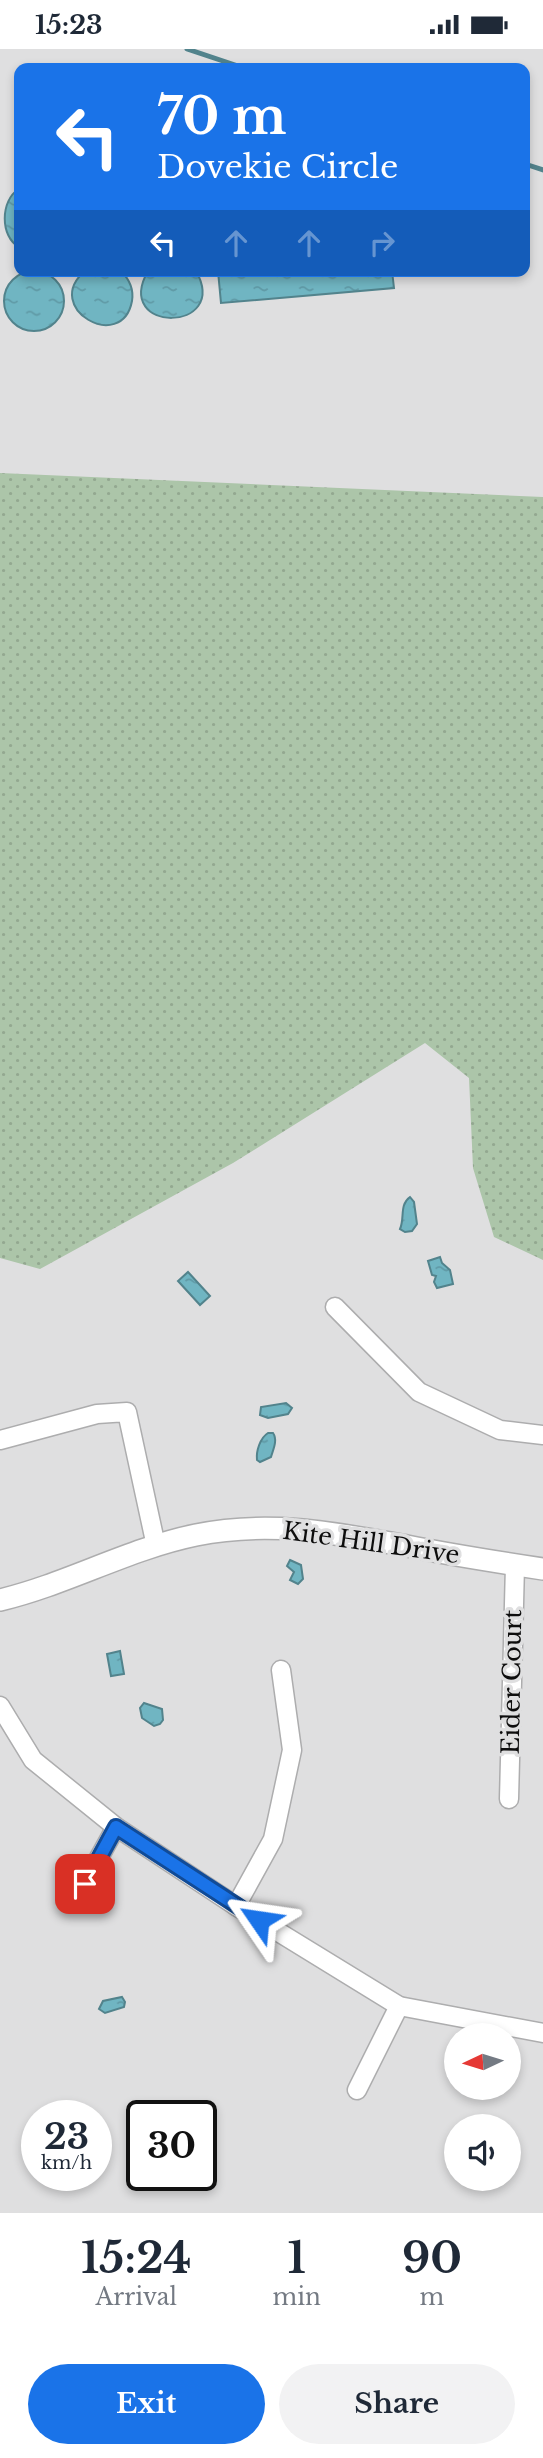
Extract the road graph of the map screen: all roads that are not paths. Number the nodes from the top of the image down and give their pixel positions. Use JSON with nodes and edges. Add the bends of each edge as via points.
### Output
{"nodes":[{"id":1,"x":335,"y":1307,"type":"dead end"},
{"id":2,"x":543,"y":1435,"type":"edge"},
{"id":3,"x":0,"y":1440,"type":"edge"},
{"id":4,"x":156,"y":1546,"type":"junction"},
{"id":5,"x":514,"y":1565,"type":"junction"},
{"id":6,"x":543,"y":1569,"type":"edge"},
{"id":7,"x":0,"y":1600,"type":"edge"},
{"id":8,"x":281,"y":1670,"type":"dead end"},
{"id":9,"x":0,"y":1706,"type":"edge"},
{"id":10,"x":509,"y":1800,"type":"dead end"},
{"id":11,"x":116,"y":1827,"type":"junction"},
{"id":12,"x":74,"y":1903,"type":"dead end"},
{"id":13,"x":236,"y":1906,"type":"junction"},
{"id":14,"x":399,"y":2005,"type":"junction"},
{"id":15,"x":543,"y":2033,"type":"edge"},
{"id":16,"x":357,"y":2090,"type":"dead end"}],
"edges":[{"from":1,"to":2,"type":"street","via":[[419,1392],[500,1430]]},
{"from":3,"to":4,"type":"street","via":[[97,1413],[127,1412]]},
{"from":4,"to":5,"type":"street","name":"Kite Hill Drive","via":[[256,1527],[317,1530]]},
{"from":4,"to":7,"type":"street","name":"Kite Hill Drive"},
{"from":5,"to":6,"type":"street","name":"Kite Hill Drive"},
{"from":5,"to":10,"type":"street","name":"Eider Court"},
{"from":8,"to":13,"type":"street","via":[[292,1750],[273,1839]]},
{"from":9,"to":11,"type":"street","via":[[33,1760]]},
{"from":11,"to":12,"type":"street"},
{"from":11,"to":13,"type":"street"},
{"from":13,"to":14,"type":"street"},
{"from":14,"to":15,"type":"street"},
{"from":14,"to":16,"type":"street"}]}
